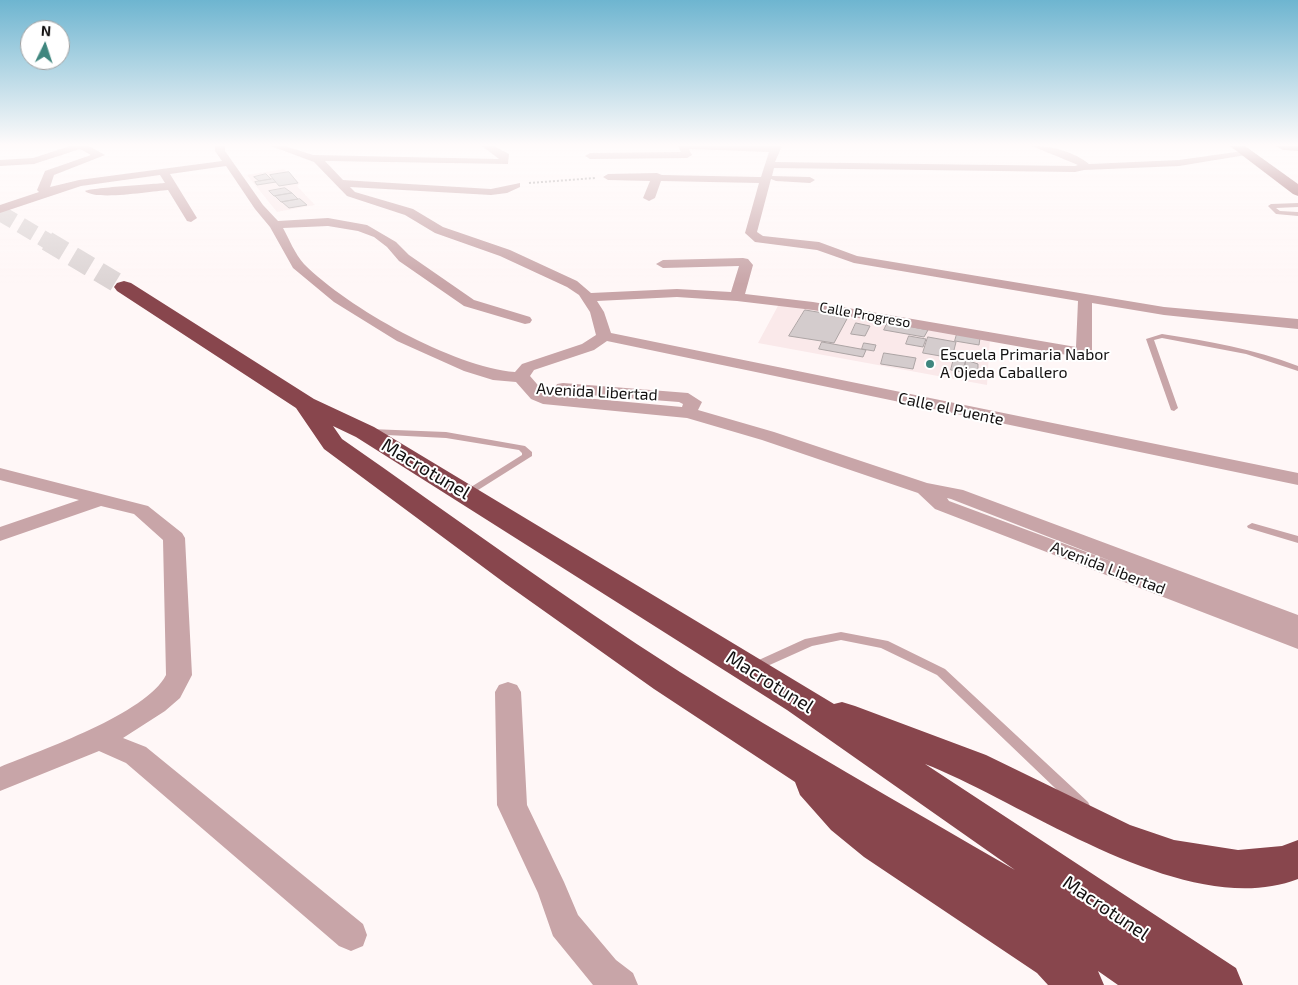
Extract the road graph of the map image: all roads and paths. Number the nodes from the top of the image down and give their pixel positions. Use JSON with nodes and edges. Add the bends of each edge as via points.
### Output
{"nodes":[{"id":1,"x":51,"y":192,"type":"edge"},
{"id":2,"x":110,"y":192,"type":"edge"},
{"id":3,"x":175,"y":192,"type":"edge"},
{"id":4,"x":250,"y":192,"type":"edge"},
{"id":5,"x":348,"y":192,"type":"edge"},
{"id":6,"x":651,"y":192,"type":"edge"},
{"id":7,"x":762,"y":192,"type":"edge"},
{"id":8,"x":649,"y":198,"type":"dead end"},
{"id":9,"x":120,"y":206,"type":"dead end"},
{"id":10,"x":1298,"y":206,"type":"edge"},
{"id":11,"x":0,"y":209,"type":"edge"},
{"id":12,"x":1298,"y":214,"type":"edge"},
{"id":13,"x":192,"y":218,"type":"dead end"},
{"id":14,"x":275,"y":225,"type":"junction"},
{"id":15,"x":663,"y":264,"type":"dead end"},
{"id":16,"x":124,"y":287,"type":"tunnel mouth"},
{"id":17,"x":588,"y":297,"type":"junction"},
{"id":18,"x":737,"y":297,"type":"junction"},
{"id":19,"x":1085,"y":297,"type":"junction"},
{"id":20,"x":526,"y":320,"type":"dead end"},
{"id":21,"x":1298,"y":324,"type":"edge"},
{"id":22,"x":604,"y":336,"type":"junction"},
{"id":23,"x":1298,"y":369,"type":"edge"},
{"id":24,"x":525,"y":382,"type":"junction"},
{"id":25,"x":306,"y":404,"type":"junction"},
{"id":26,"x":1174,"y":408,"type":"dead end"},
{"id":27,"x":365,"y":432,"type":"junction"},
{"id":28,"x":0,"y":474,"type":"edge"},
{"id":29,"x":1298,"y":479,"type":"edge"},
{"id":30,"x":923,"y":488,"type":"junction"},
{"id":31,"x":467,"y":494,"type":"junction"},
{"id":32,"x":102,"y":499,"type":"junction"},
{"id":33,"x":1252,"y":526,"type":"dead end"},
{"id":34,"x":0,"y":534,"type":"edge"},
{"id":35,"x":1298,"y":540,"type":"edge"},
{"id":36,"x":1298,"y":624,"type":"edge"},
{"id":37,"x":1298,"y":640,"type":"edge"},
{"id":38,"x":750,"y":669,"type":"junction"},
{"id":39,"x":508,"y":692,"type":"dead end"},
{"id":40,"x":800,"y":700,"type":"junction"},
{"id":41,"x":100,"y":739,"type":"junction"},
{"id":42,"x":796,"y":763,"type":"junction"},
{"id":43,"x":0,"y":779,"type":"edge"},
{"id":44,"x":1118,"y":839,"type":"junction"},
{"id":45,"x":1298,"y":859,"type":"edge"},
{"id":46,"x":351,"y":935,"type":"dead end"},
{"id":47,"x":621,"y":985,"type":"edge"},
{"id":48,"x":1080,"y":985,"type":"edge"},
{"id":49,"x":1160,"y":985,"type":"edge"},
{"id":50,"x":1219,"y":985,"type":"edge"}],
"edges":[{"from":1,"to":11,"type":"street"},
{"from":2,"to":9,"type":"street"},
{"from":3,"to":13,"type":"street"},
{"from":4,"to":14,"type":"street","name":"Avenida Libertad"},
{"from":5,"to":17,"type":"street","via":[[409,212],[439,230],[505,253],[572,284]]},
{"from":6,"to":8,"type":"street"},
{"from":7,"to":19,"type":"street","via":[[752,236],[819,246],[854,259]]},
{"from":10,"to":12,"type":"lane","via":[[1270,206],[1278,213]]},
{"from":14,"to":20,"type":"street","via":[[335,221],[356,226],[397,248],[404,258],[469,303]]},
{"from":14,"to":24,"type":"street","name":"Avenida Libertad","via":[[298,266],[340,299],[402,338],[470,368]]},
{"from":15,"to":18,"type":"street","via":[[743,262],[746,264]]},
{"from":16,"to":25,"type":"highway","name":"Macrotunel"},
{"from":17,"to":18,"type":"street","name":"Calle Progreso","via":[[677,293]]},
{"from":17,"to":22,"type":"street","via":[[597,312]]},
{"from":18,"to":19,"type":"street","name":"Calle Progreso","via":[[813,306],[1086,353]]},
{"from":19,"to":21,"type":"street","via":[[1164,311]]},
{"from":22,"to":24,"type":"street","via":[[588,347],[528,366],[524,369]]},
{"from":22,"to":29,"type":"street","name":"Calle el Puente"},
{"from":23,"to":26,"type":"lane","via":[[1234,348],[1155,337],[1150,339]]},
{"from":24,"to":30,"type":"street","name":"Avenida Libertad","via":[[537,395],[549,400],[688,413]]},
{"from":25,"to":27,"type":"highway","name":"Macrotunel"},
{"from":25,"to":42,"type":"highway","name":"Macrotunel","via":[[333,444],[357,462],[658,674]]},
{"from":27,"to":31,"type":"highway","name":"Macrotunel"},
{"from":27,"to":31,"type":"lane","via":[[446,435],[522,448],[527,452],[526,456]]},
{"from":28,"to":32,"type":"street"},
{"from":30,"to":36,"type":"street","name":"Avenida Libertad","via":[[956,494]]},
{"from":30,"to":37,"type":"street","name":"Avenida Libertad","via":[[942,505]]},
{"from":31,"to":38,"type":"highway","name":"Macrotunel"},
{"from":32,"to":34,"type":"street"},
{"from":32,"to":41,"type":"street","via":[[141,510],[174,538],[179,675],[171,691],[156,704]]},
{"from":33,"to":35,"type":"lane"},
{"from":38,"to":40,"type":"highway","name":"Macrotunel"},
{"from":38,"to":44,"type":"lane","via":[[809,642],[841,636],[884,644],[941,672]]},
{"from":39,"to":47,"type":"street","via":[[512,805],[554,892],[565,925],[604,972]]},
{"from":40,"to":44,"type":"highway","via":[[972,766]]},
{"from":40,"to":50,"type":"highway","name":"Macrotunel"},
{"from":41,"to":43,"type":"street"},
{"from":41,"to":46,"type":"street","via":[[136,755]]},
{"from":42,"to":48,"type":"highway","via":[[845,818],[879,844],[1053,957]]},
{"from":42,"to":49,"type":"highway","name":"Macrotunel","via":[[1075,929]]},
{"from":44,"to":45,"type":"highway","via":[[1174,859],[1238,869],[1285,865]]}]}
